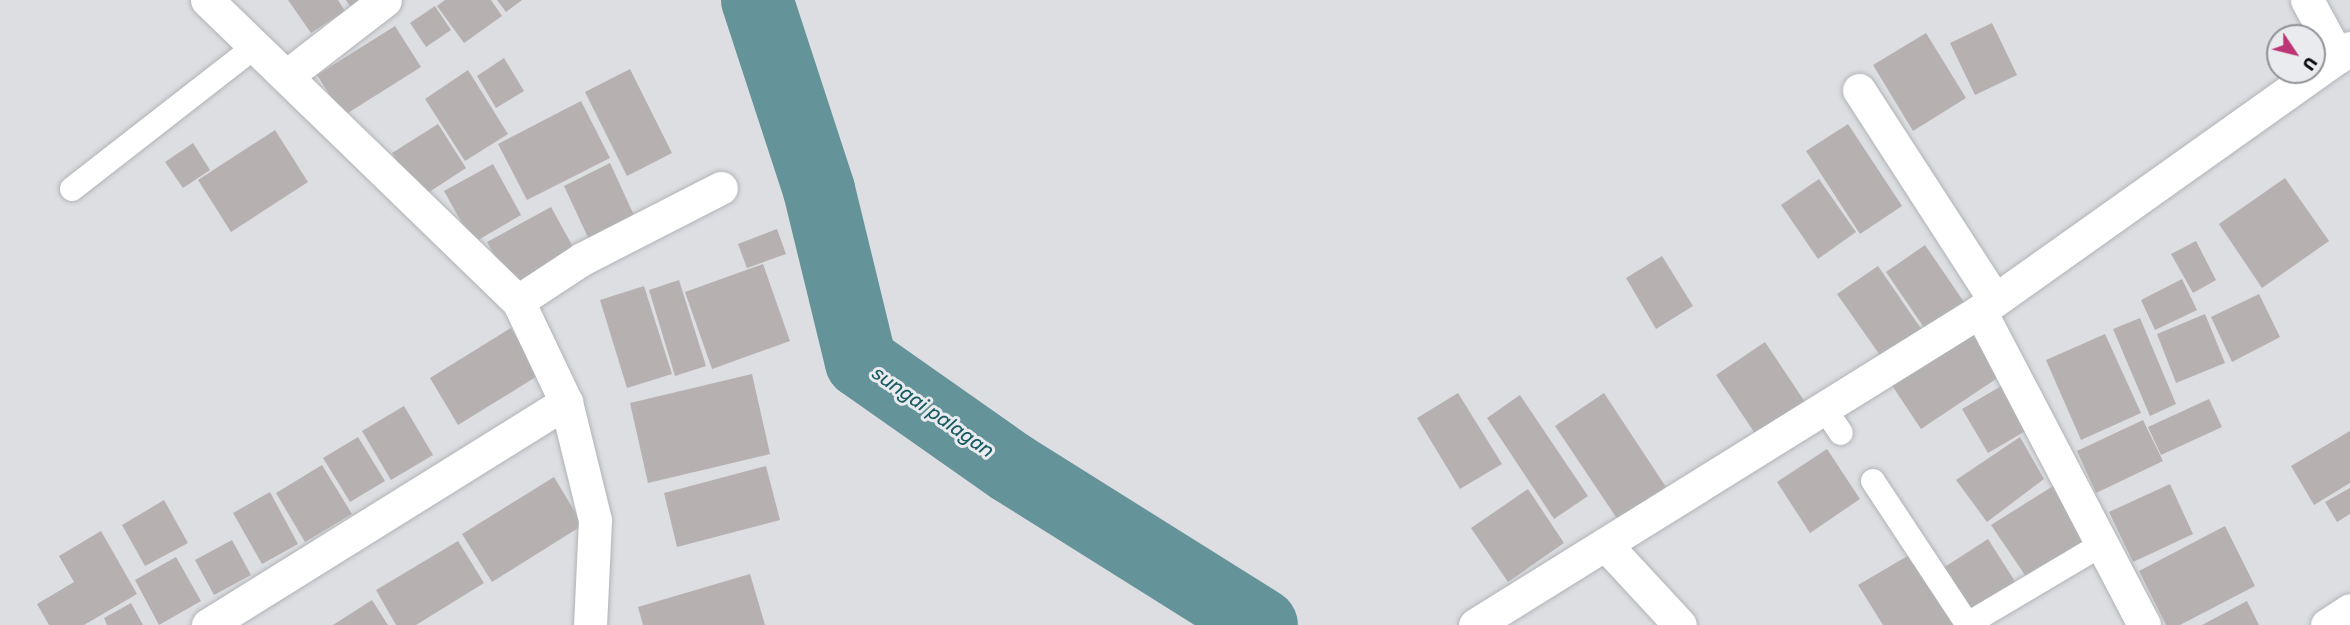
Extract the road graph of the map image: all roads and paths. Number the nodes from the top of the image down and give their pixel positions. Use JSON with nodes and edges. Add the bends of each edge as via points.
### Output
{"nodes":[{"id":1,"x":207,"y":0,"type":"edge"},
{"id":2,"x":385,"y":0,"type":"edge"},
{"id":3,"x":2307,"y":0,"type":"edge"},
{"id":4,"x":257,"y":45,"type":"junction"},
{"id":5,"x":2344,"y":53,"type":"edge"},
{"id":6,"x":289,"y":74,"type":"junction"},
{"id":7,"x":1859,"y":90,"type":"dead end"},
{"id":8,"x":721,"y":188,"type":"dead end"},
{"id":9,"x":72,"y":189,"type":"dead end"},
{"id":10,"x":518,"y":301,"type":"junction"},
{"id":11,"x":1988,"y":306,"type":"junction"},
{"id":12,"x":566,"y":402,"type":"junction"},
{"id":13,"x":1872,"y":482,"type":"dead end"},
{"id":14,"x":1605,"y":544,"type":"junction"},
{"id":15,"x":2100,"y":545,"type":"junction"},
{"id":16,"x":2350,"y":609,"type":"edge"},
{"id":17,"x":208,"y":625,"type":"edge"},
{"id":18,"x":590,"y":625,"type":"edge"},
{"id":19,"x":1475,"y":625,"type":"edge"},
{"id":20,"x":1680,"y":625,"type":"edge"},
{"id":21,"x":1967,"y":625,"type":"edge"},
{"id":22,"x":2144,"y":625,"type":"edge"},
{"id":23,"x":2327,"y":625,"type":"edge"}],
"edges":[{"from":1,"to":4,"type":"street"},
{"from":2,"to":6,"type":"street"},
{"from":3,"to":5,"type":"street"},
{"from":4,"to":6,"type":"street"},
{"from":4,"to":9,"type":"lane"},
{"from":5,"to":11,"type":"street"},
{"from":6,"to":10,"type":"street"},
{"from":7,"to":11,"type":"street"},
{"from":8,"to":10,"type":"street","via":[[582,259]]},
{"from":10,"to":12,"type":"street"},
{"from":11,"to":14,"type":"street","via":[[1832,421]]},
{"from":11,"to":15,"type":"street"},
{"from":12,"to":17,"type":"street"},
{"from":12,"to":18,"type":"street","via":[[595,520]]},
{"from":13,"to":21,"type":"lane"},
{"from":14,"to":19,"type":"street"},
{"from":14,"to":20,"type":"street"},
{"from":15,"to":21,"type":"lane"},
{"from":15,"to":22,"type":"street"},
{"from":16,"to":23,"type":"street"}]}
